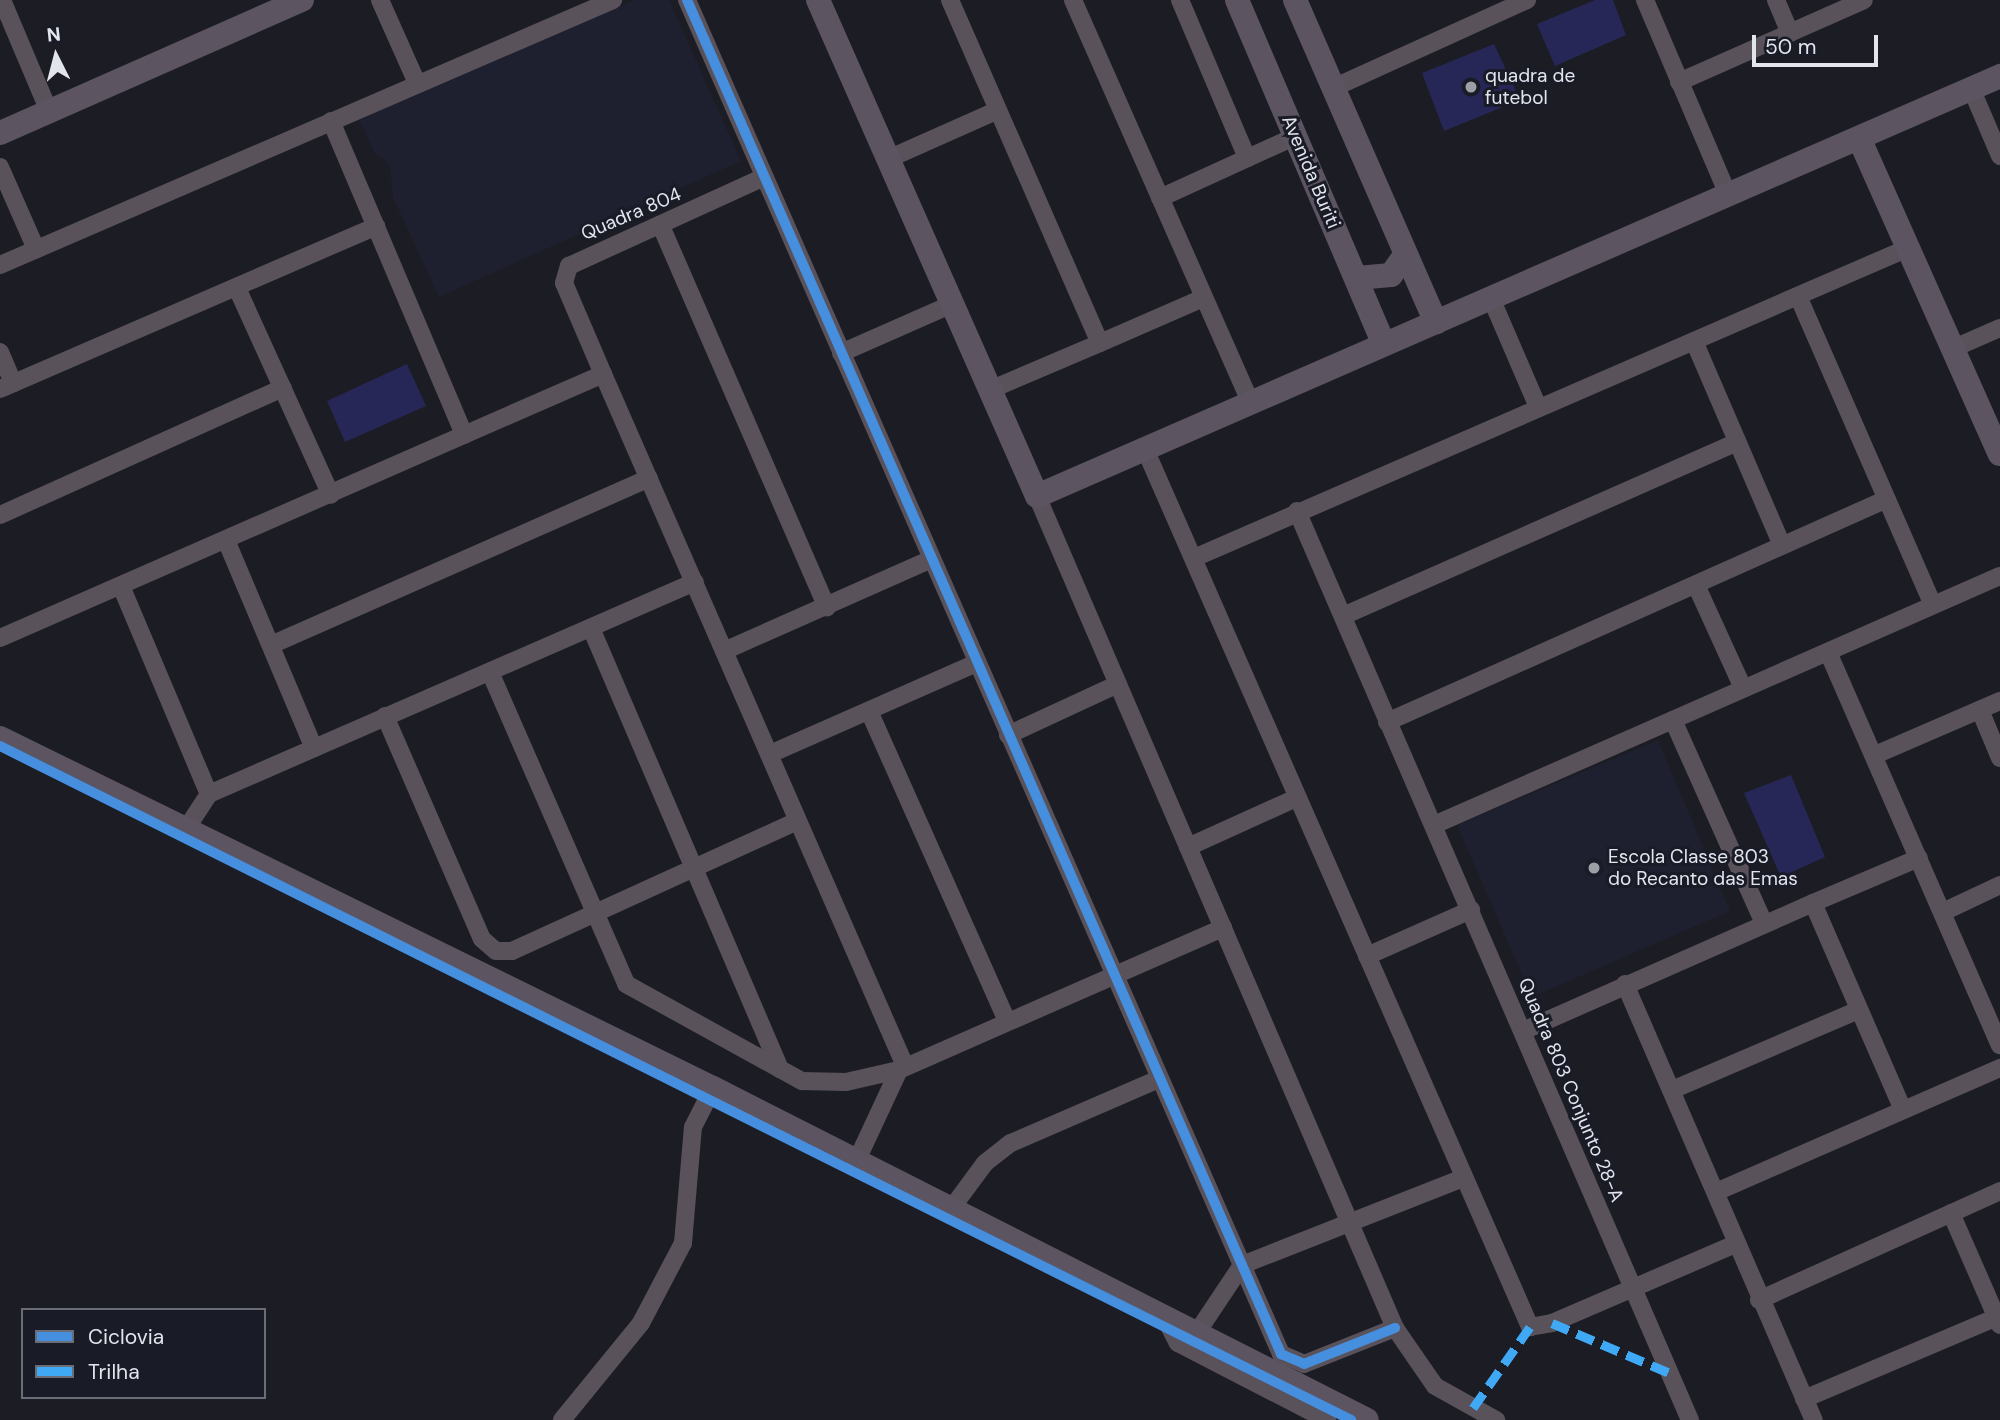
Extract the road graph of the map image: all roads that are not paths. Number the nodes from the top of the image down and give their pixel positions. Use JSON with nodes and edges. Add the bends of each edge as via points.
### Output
{"nodes":[{"id":1,"x":2,"y":0,"type":"edge"},
{"id":2,"x":302,"y":0,"type":"edge"},
{"id":3,"x":380,"y":0,"type":"edge"},
{"id":4,"x":613,"y":0,"type":"edge"},
{"id":5,"x":687,"y":0,"type":"edge"},
{"id":6,"x":818,"y":0,"type":"edge"},
{"id":7,"x":950,"y":0,"type":"edge"},
{"id":8,"x":1073,"y":0,"type":"edge"},
{"id":9,"x":1180,"y":0,"type":"edge"},
{"id":10,"x":1237,"y":0,"type":"edge"},
{"id":11,"x":1295,"y":0,"type":"edge"},
{"id":12,"x":1645,"y":0,"type":"edge"},
{"id":13,"x":1776,"y":0,"type":"edge"},
{"id":14,"x":1864,"y":0,"type":"edge"},
{"id":15,"x":1519,"y":2,"type":"edge"},
{"id":16,"x":1790,"y":33,"type":"junction"},
{"id":17,"x":2000,"y":76,"type":"edge"},
{"id":18,"x":1679,"y":82,"type":"junction"},
{"id":19,"x":418,"y":83,"type":"junction"},
{"id":20,"x":1333,"y":88,"type":"junction"},
{"id":21,"x":1971,"y":88,"type":"junction"},
{"id":22,"x":998,"y":110,"type":"junction"},
{"id":23,"x":49,"y":111,"type":"junction"},
{"id":24,"x":331,"y":121,"type":"junction"},
{"id":25,"x":0,"y":133,"type":"edge"},
{"id":26,"x":1296,"y":136,"type":"junction"},
{"id":27,"x":1858,"y":138,"type":"junction"},
{"id":28,"x":2000,"y":156,"type":"edge"},
{"id":29,"x":1247,"y":158,"type":"junction"},
{"id":30,"x":888,"y":159,"type":"junction"},
{"id":31,"x":0,"y":167,"type":"edge"},
{"id":32,"x":764,"y":177,"type":"junction"},
{"id":33,"x":1728,"y":195,"type":"junction"},
{"id":34,"x":1160,"y":198,"type":"junction"},
{"id":35,"x":376,"y":226,"type":"junction"},
{"id":36,"x":661,"y":226,"type":"junction"},
{"id":37,"x":1908,"y":248,"type":"junction"},
{"id":38,"x":36,"y":249,"type":"junction"},
{"id":39,"x":1405,"y":255,"type":"junction"},
{"id":40,"x":0,"y":265,"type":"edge"},
{"id":41,"x":1357,"y":278,"type":"junction"},
{"id":42,"x":237,"y":288,"type":"junction"},
{"id":43,"x":1798,"y":296,"type":"junction"},
{"id":44,"x":1203,"y":298,"type":"junction"},
{"id":45,"x":1491,"y":298,"type":"junction"},
{"id":46,"x":952,"y":304,"type":"junction"},
{"id":47,"x":1436,"y":322,"type":"junction"},
{"id":48,"x":2000,"y":328,"type":"edge"},
{"id":49,"x":1694,"y":341,"type":"junction"},
{"id":50,"x":1100,"y":343,"type":"junction"},
{"id":51,"x":1384,"y":344,"type":"junction"},
{"id":52,"x":1954,"y":348,"type":"junction"},
{"id":53,"x":0,"y":352,"type":"edge"},
{"id":54,"x":841,"y":353,"type":"junction"},
{"id":55,"x":603,"y":374,"type":"junction"},
{"id":56,"x":7,"y":386,"type":"edge"},
{"id":57,"x":283,"y":388,"type":"junction"},
{"id":58,"x":990,"y":390,"type":"junction"},
{"id":59,"x":1251,"y":403,"type":"junction"},
{"id":60,"x":1538,"y":407,"type":"junction"},
{"id":61,"x":464,"y":435,"type":"junction"},
{"id":62,"x":1737,"y":442,"type":"junction"},
{"id":63,"x":1145,"y":449,"type":"junction"},
{"id":64,"x":2000,"y":454,"type":"edge"},
{"id":65,"x":649,"y":478,"type":"junction"},
{"id":66,"x":331,"y":495,"type":"junction"},
{"id":67,"x":1037,"y":496,"type":"junction"},
{"id":68,"x":1887,"y":499,"type":"junction"},
{"id":69,"x":1297,"y":511,"type":"junction"},
{"id":70,"x":0,"y":515,"type":"edge"},
{"id":71,"x":226,"y":540,"type":"junction"},
{"id":72,"x":1782,"y":545,"type":"junction"},
{"id":73,"x":1194,"y":558,"type":"junction"},
{"id":74,"x":932,"y":559,"type":"junction"},
{"id":75,"x":2000,"y":576,"type":"edge"},
{"id":76,"x":695,"y":582,"type":"junction"},
{"id":77,"x":1696,"y":585,"type":"junction"},
{"id":78,"x":121,"y":586,"type":"junction"},
{"id":79,"x":1933,"y":606,"type":"junction"},
{"id":80,"x":827,"y":607,"type":"junction"},
{"id":81,"x":1343,"y":616,"type":"junction"},
{"id":82,"x":591,"y":628,"type":"junction"},
{"id":83,"x":1,"y":636,"type":"edge"},
{"id":84,"x":271,"y":645,"type":"junction"},
{"id":85,"x":724,"y":651,"type":"junction"},
{"id":86,"x":1828,"y":652,"type":"junction"},
{"id":87,"x":976,"y":663,"type":"junction"},
{"id":88,"x":490,"y":672,"type":"junction"},
{"id":89,"x":1118,"y":684,"type":"junction"},
{"id":90,"x":1743,"y":688,"type":"junction"},
{"id":91,"x":2000,"y":701,"type":"edge"},
{"id":92,"x":1979,"y":710,"type":"junction"},
{"id":93,"x":869,"y":711,"type":"junction"},
{"id":94,"x":385,"y":716,"type":"junction"},
{"id":95,"x":1673,"y":720,"type":"junction"},
{"id":96,"x":1387,"y":722,"type":"junction"},
{"id":97,"x":1008,"y":735,"type":"junction"},
{"id":98,"x":0,"y":738,"type":"edge"},
{"id":99,"x":314,"y":748,"type":"junction"},
{"id":100,"x":771,"y":754,"type":"junction"},
{"id":101,"x":1875,"y":755,"type":"junction"},
{"id":102,"x":2000,"y":758,"type":"edge"},
{"id":103,"x":209,"y":794,"type":"junction"},
{"id":104,"x":1296,"y":798,"type":"junction"},
{"id":105,"x":797,"y":821,"type":"junction"},
{"id":106,"x":1434,"y":825,"type":"junction"},
{"id":107,"x":186,"y":829,"type":"junction"},
{"id":108,"x":1188,"y":846,"type":"junction"},
{"id":109,"x":1919,"y":858,"type":"junction"},
{"id":110,"x":695,"y":870,"type":"junction"},
{"id":111,"x":2000,"y":885,"type":"edge"},
{"id":112,"x":1813,"y":903,"type":"junction"},
{"id":113,"x":1471,"y":910,"type":"junction"},
{"id":114,"x":1943,"y":912,"type":"junction"},
{"id":115,"x":595,"y":914,"type":"junction"},
{"id":116,"x":1764,"y":923,"type":"junction"},
{"id":117,"x":1223,"y":928,"type":"junction"},
{"id":118,"x":1367,"y":956,"type":"junction"},
{"id":119,"x":1113,"y":974,"type":"junction"},
{"id":120,"x":1625,"y":984,"type":"junction"},
{"id":121,"x":1993,"y":1009,"type":"edge"},
{"id":122,"x":1859,"y":1010,"type":"junction"},
{"id":123,"x":1007,"y":1021,"type":"junction"},
{"id":124,"x":1523,"y":1031,"type":"junction"},
{"id":125,"x":2000,"y":1045,"type":"edge"},
{"id":126,"x":902,"y":1068,"type":"junction"},
{"id":127,"x":2000,"y":1068,"type":"edge"},
{"id":128,"x":780,"y":1069,"type":"junction"},
{"id":129,"x":1159,"y":1079,"type":"junction"},
{"id":130,"x":713,"y":1088,"type":"junction"},
{"id":131,"x":1672,"y":1090,"type":"junction"},
{"id":132,"x":1903,"y":1110,"type":"junction"},
{"id":133,"x":857,"y":1160,"type":"junction"},
{"id":134,"x":1462,"y":1178,"type":"junction"},
{"id":135,"x":2000,"y":1191,"type":"edge"},
{"id":136,"x":1716,"y":1192,"type":"junction"},
{"id":137,"x":951,"y":1209,"type":"junction"},
{"id":138,"x":1951,"y":1213,"type":"junction"},
{"id":139,"x":1350,"y":1223,"type":"junction"},
{"id":140,"x":1735,"y":1244,"type":"junction"},
{"id":141,"x":1242,"y":1265,"type":"junction"},
{"id":142,"x":1634,"y":1289,"type":"junction"},
{"id":143,"x":1759,"y":1300,"type":"junction"},
{"id":144,"x":1165,"y":1318,"type":"junction"},
{"id":145,"x":1998,"y":1321,"type":"edge"},
{"id":146,"x":1395,"y":1328,"type":"junction"},
{"id":147,"x":1196,"y":1334,"type":"junction"},
{"id":148,"x":1804,"y":1399,"type":"junction"},
{"id":149,"x":562,"y":1420,"type":"edge"},
{"id":150,"x":1327,"y":1420,"type":"edge"},
{"id":151,"x":1367,"y":1420,"type":"edge"},
{"id":152,"x":1496,"y":1420,"type":"edge"},
{"id":153,"x":1690,"y":1420,"type":"edge"},
{"id":154,"x":1814,"y":1420,"type":"edge"}],
"edges":[{"from":1,"to":23,"type":"street"},
{"from":2,"to":23,"type":"street"},
{"from":3,"to":19,"type":"street"},
{"from":4,"to":19,"type":"street"},
{"from":5,"to":32,"type":"street"},
{"from":6,"to":30,"type":"street"},
{"from":7,"to":22,"type":"street"},
{"from":8,"to":34,"type":"street"},
{"from":9,"to":29,"type":"street"},
{"from":10,"to":26,"type":"street","name":"Avenida Buriti"},
{"from":11,"to":20,"type":"street"},
{"from":12,"to":18,"type":"street"},
{"from":13,"to":16,"type":"street"},
{"from":14,"to":16,"type":"street"},
{"from":15,"to":20,"type":"street"},
{"from":16,"to":18,"type":"street"},
{"from":17,"to":21,"type":"street"},
{"from":18,"to":33,"type":"street"},
{"from":19,"to":24,"type":"street"},
{"from":20,"to":39,"type":"street"},
{"from":21,"to":27,"type":"street"},
{"from":21,"to":28,"type":"street"},
{"from":22,"to":30,"type":"street"},
{"from":22,"to":50,"type":"street"},
{"from":23,"to":25,"type":"street"},
{"from":24,"to":35,"type":"street"},
{"from":24,"to":38,"type":"street"},
{"from":26,"to":29,"type":"street"},
{"from":26,"to":41,"type":"street","name":"Avenida Buriti"},
{"from":27,"to":33,"type":"street"},
{"from":27,"to":37,"type":"street"},
{"from":29,"to":34,"type":"street"},
{"from":30,"to":46,"type":"street"},
{"from":31,"to":38,"type":"street"},
{"from":32,"to":36,"type":"street","name":"Quadra 804"},
{"from":32,"to":54,"type":"street"},
{"from":33,"to":45,"type":"street"},
{"from":34,"to":44,"type":"street"},
{"from":35,"to":42,"type":"street"},
{"from":35,"to":61,"type":"street"},
{"from":36,"to":55,"type":"street","name":"Quadra 804","via":[[574,261],[566,274]]},
{"from":36,"to":80,"type":"street"},
{"from":37,"to":43,"type":"street"},
{"from":37,"to":52,"type":"street"},
{"from":38,"to":40,"type":"street"},
{"from":39,"to":41,"type":"street","via":[[1391,275]]},
{"from":39,"to":47,"type":"street"},
{"from":41,"to":51,"type":"street","name":"Avenida Buriti"},
{"from":42,"to":56,"type":"street"},
{"from":42,"to":57,"type":"street"},
{"from":43,"to":49,"type":"street"},
{"from":43,"to":68,"type":"street"},
{"from":44,"to":50,"type":"street"},
{"from":44,"to":59,"type":"street"},
{"from":45,"to":47,"type":"street"},
{"from":45,"to":60,"type":"street"},
{"from":46,"to":54,"type":"street"},
{"from":46,"to":58,"type":"street"},
{"from":47,"to":51,"type":"street"},
{"from":48,"to":52,"type":"street"},
{"from":49,"to":60,"type":"street"},
{"from":49,"to":62,"type":"street"},
{"from":50,"to":58,"type":"street"},
{"from":51,"to":59,"type":"street"},
{"from":52,"to":64,"type":"street"},
{"from":53,"to":56,"type":"street"},
{"from":54,"to":74,"type":"street"},
{"from":55,"to":61,"type":"street"},
{"from":55,"to":65,"type":"street"},
{"from":57,"to":66,"type":"street"},
{"from":57,"to":70,"type":"street"},
{"from":58,"to":67,"type":"street"},
{"from":59,"to":63,"type":"street"},
{"from":60,"to":69,"type":"street"},
{"from":61,"to":66,"type":"street"},
{"from":62,"to":72,"type":"street"},
{"from":62,"to":81,"type":"street"},
{"from":63,"to":67,"type":"street"},
{"from":63,"to":73,"type":"street"},
{"from":65,"to":76,"type":"street"},
{"from":65,"to":84,"type":"street"},
{"from":66,"to":71,"type":"street"},
{"from":67,"to":89,"type":"street"},
{"from":68,"to":72,"type":"street"},
{"from":68,"to":79,"type":"street"},
{"from":69,"to":73,"type":"street"},
{"from":69,"to":81,"type":"street","name":"Quadra 803 Conjunto 28-A"},
{"from":71,"to":78,"type":"street"},
{"from":71,"to":84,"type":"street"},
{"from":72,"to":77,"type":"street"},
{"from":73,"to":104,"type":"street"},
{"from":74,"to":80,"type":"street"},
{"from":74,"to":87,"type":"street"},
{"from":75,"to":79,"type":"street"},
{"from":76,"to":82,"type":"street"},
{"from":76,"to":85,"type":"street"},
{"from":77,"to":90,"type":"street"},
{"from":77,"to":96,"type":"street"},
{"from":78,"to":83,"type":"street"},
{"from":78,"to":103,"type":"street"},
{"from":79,"to":86,"type":"street"},
{"from":80,"to":85,"type":"street"},
{"from":81,"to":96,"type":"street","name":"Quadra 803 Conjunto 28-A"},
{"from":82,"to":88,"type":"street"},
{"from":82,"to":110,"type":"street"},
{"from":84,"to":99,"type":"street"},
{"from":85,"to":100,"type":"street"},
{"from":86,"to":90,"type":"street"},
{"from":86,"to":101,"type":"street"},
{"from":87,"to":93,"type":"street"},
{"from":87,"to":97,"type":"street"},
{"from":88,"to":94,"type":"street"},
{"from":88,"to":115,"type":"street"},
{"from":89,"to":97,"type":"street"},
{"from":89,"to":108,"type":"street"},
{"from":90,"to":95,"type":"street"},
{"from":91,"to":92,"type":"street"},
{"from":92,"to":101,"type":"street"},
{"from":92,"to":102,"type":"street"},
{"from":93,"to":100,"type":"street"},
{"from":93,"to":123,"type":"street"},
{"from":94,"to":99,"type":"street"},
{"from":94,"to":115,"type":"street","via":[[491,948],[512,951]]},
{"from":95,"to":106,"type":"street"},
{"from":95,"to":116,"type":"street"},
{"from":96,"to":106,"type":"street","name":"Quadra 803 Conjunto 28-A"},
{"from":97,"to":119,"type":"street"},
{"from":98,"to":107,"type":"street"},
{"from":99,"to":103,"type":"street"},
{"from":100,"to":105,"type":"street"},
{"from":101,"to":109,"type":"street"},
{"from":103,"to":107,"type":"street"},
{"from":104,"to":108,"type":"street"},
{"from":104,"to":118,"type":"street"},
{"from":105,"to":110,"type":"street"},
{"from":105,"to":126,"type":"street"},
{"from":106,"to":113,"type":"street","name":"Quadra 803 Conjunto 28-A"},
{"from":107,"to":130,"type":"street"},
{"from":108,"to":117,"type":"street"},
{"from":109,"to":112,"type":"street"},
{"from":109,"to":114,"type":"street"},
{"from":110,"to":115,"type":"street"},
{"from":110,"to":128,"type":"street"},
{"from":111,"to":114,"type":"street"},
{"from":112,"to":116,"type":"street"},
{"from":112,"to":122,"type":"street"},
{"from":113,"to":118,"type":"street"},
{"from":113,"to":124,"type":"street","name":"Quadra 803 Conjunto 28-A"},
{"from":114,"to":121,"type":"street"},
{"from":115,"to":128,"type":"street","via":[[619,972],[636,993]]},
{"from":116,"to":120,"type":"street"},
{"from":117,"to":119,"type":"street"},
{"from":117,"to":139,"type":"street"},
{"from":118,"to":134,"type":"street"},
{"from":119,"to":123,"type":"street"},
{"from":119,"to":129,"type":"street"},
{"from":120,"to":124,"type":"street"},
{"from":120,"to":131,"type":"street"},
{"from":121,"to":125,"type":"street"},
{"from":122,"to":131,"type":"street"},
{"from":122,"to":132,"type":"street"},
{"from":123,"to":126,"type":"street"},
{"from":124,"to":142,"type":"street","name":"Quadra 803 Conjunto 28-A"},
{"from":126,"to":128,"type":"street","via":[[821,1083]]},
{"from":126,"to":133,"type":"street"},
{"from":127,"to":132,"type":"street"},
{"from":129,"to":137,"type":"street","via":[[1011,1143],[985,1163]]},
{"from":129,"to":141,"type":"street"},
{"from":130,"to":133,"type":"street"},
{"from":130,"to":149,"type":"street","via":[[693,1127],[683,1243],[641,1323]]},
{"from":131,"to":136,"type":"street"},
{"from":132,"to":136,"type":"street"},
{"from":133,"to":137,"type":"street"},
{"from":134,"to":139,"type":"street"},
{"from":134,"to":142,"type":"street","via":[[1530,1327]]},
{"from":135,"to":138,"type":"street"},
{"from":136,"to":140,"type":"street"},
{"from":137,"to":144,"type":"street"},
{"from":138,"to":143,"type":"street"},
{"from":138,"to":145,"type":"street"},
{"from":139,"to":141,"type":"street"},
{"from":139,"to":146,"type":"street"},
{"from":140,"to":142,"type":"street"},
{"from":140,"to":143,"type":"street"},
{"from":141,"to":146,"type":"street","via":[[1292,1363]]},
{"from":141,"to":147,"type":"street"},
{"from":142,"to":153,"type":"street","name":"Quadra 803 Conjunto 28-A"},
{"from":143,"to":148,"type":"street"},
{"from":144,"to":147,"type":"street"},
{"from":144,"to":150,"type":"street","via":[[1178,1343]]},
{"from":145,"to":148,"type":"street"},
{"from":146,"to":152,"type":"street","via":[[1435,1386]]},
{"from":147,"to":151,"type":"street"},
{"from":148,"to":154,"type":"street"}]}
